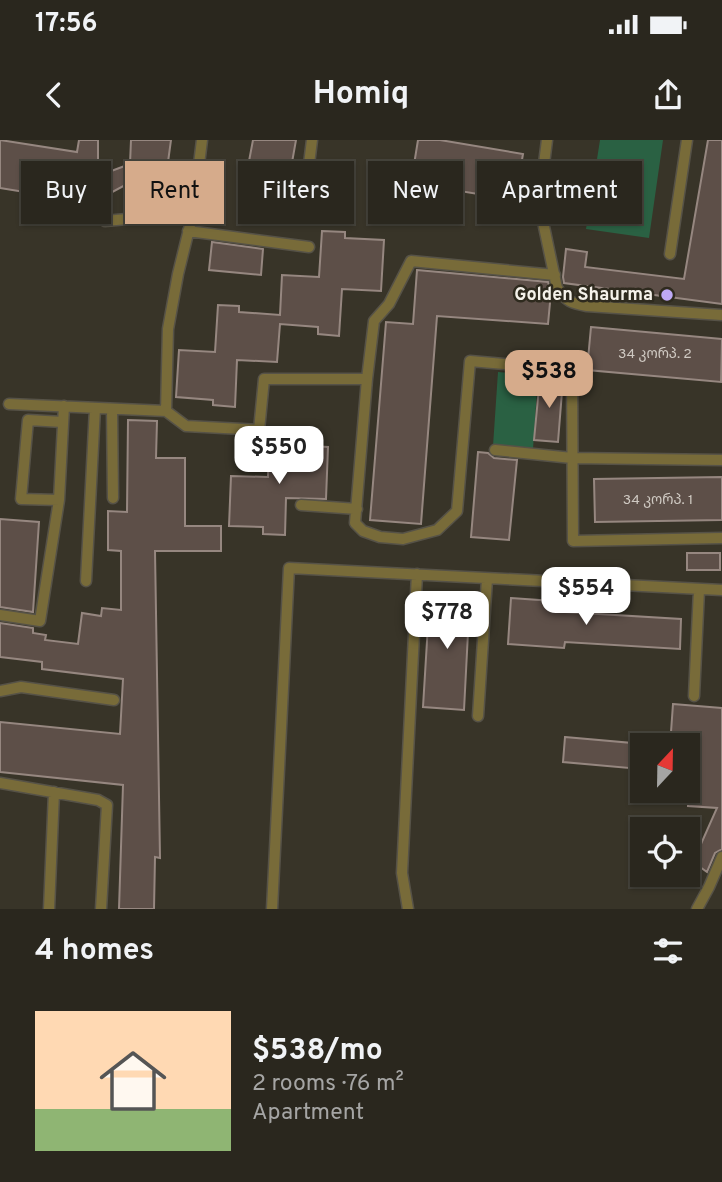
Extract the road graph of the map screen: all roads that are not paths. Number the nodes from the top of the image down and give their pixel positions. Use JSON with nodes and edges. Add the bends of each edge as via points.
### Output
{"nodes":[{"id":1,"x":202,"y":140,"type":"edge"},
{"id":2,"x":312,"y":140,"type":"edge"},
{"id":3,"x":547,"y":140,"type":"edge"},
{"id":4,"x":687,"y":140,"type":"edge"},
{"id":5,"x":199,"y":161,"type":"edge"},
{"id":6,"x":309,"y":161,"type":"edge"},
{"id":7,"x":190,"y":224,"type":"edge"},
{"id":8,"x":188,"y":231,"type":"junction"},
{"id":9,"x":309,"y":247,"type":"dead end"},
{"id":10,"x":670,"y":254,"type":"dead end"},
{"id":11,"x":555,"y":275,"type":"junction"},
{"id":12,"x":722,"y":315,"type":"edge"},
{"id":13,"x":368,"y":379,"type":"junction"},
{"id":14,"x":9,"y":404,"type":"dead end"},
{"id":15,"x":64,"y":406,"type":"junction"},
{"id":16,"x":95,"y":408,"type":"junction"},
{"id":17,"x":111,"y":409,"type":"junction"},
{"id":18,"x":166,"y":411,"type":"junction"},
{"id":19,"x":63,"y":422,"type":"junction"},
{"id":20,"x":495,"y":450,"type":"dead end"},
{"id":21,"x":572,"y":458,"type":"junction"},
{"id":22,"x":722,"y":460,"type":"edge"},
{"id":23,"x":113,"y":498,"type":"dead end"},
{"id":24,"x":59,"y":500,"type":"junction"},
{"id":25,"x":301,"y":505,"type":"dead end"},
{"id":26,"x":357,"y":509,"type":"junction"},
{"id":27,"x":722,"y":538,"type":"edge"},
{"id":28,"x":417,"y":574,"type":"junction"},
{"id":29,"x":487,"y":579,"type":"junction"},
{"id":30,"x":86,"y":581,"type":"dead end"},
{"id":31,"x":699,"y":590,"type":"junction"},
{"id":32,"x":722,"y":590,"type":"edge"},
{"id":33,"x":0,"y":615,"type":"edge"},
{"id":34,"x":0,"y":691,"type":"edge"},
{"id":35,"x":694,"y":696,"type":"dead end"},
{"id":36,"x":114,"y":700,"type":"dead end"},
{"id":37,"x":478,"y":716,"type":"dead end"},
{"id":38,"x":0,"y":783,"type":"edge"},
{"id":39,"x":54,"y":792,"type":"junction"},
{"id":40,"x":722,"y":857,"type":"edge"},
{"id":41,"x":49,"y":909,"type":"edge"},
{"id":42,"x":101,"y":909,"type":"edge"},
{"id":43,"x":272,"y":909,"type":"edge"},
{"id":44,"x":408,"y":909,"type":"edge"},
{"id":45,"x":697,"y":909,"type":"edge"}],
"edges":[{"from":1,"to":5,"type":"lane"},
{"from":2,"to":6,"type":"lane"},
{"from":3,"to":11,"type":"lane","via":[[540,203]]},
{"from":4,"to":10,"type":"lane"},
{"from":7,"to":8,"type":"lane"},
{"from":8,"to":9,"type":"lane"},
{"from":8,"to":18,"type":"lane","via":[[168,329]]},
{"from":11,"to":12,"type":"lane","via":[[557,288],[570,303]]},
{"from":11,"to":13,"type":"lane","via":[[411,261],[389,304],[374,321]]},
{"from":13,"to":18,"type":"lane","via":[[264,379],[259,430],[186,426]]},
{"from":13,"to":26,"type":"lane"},
{"from":14,"to":15,"type":"lane"},
{"from":15,"to":16,"type":"lane"},
{"from":15,"to":19,"type":"lane"},
{"from":16,"to":17,"type":"lane"},
{"from":16,"to":30,"type":"lane"},
{"from":17,"to":18,"type":"lane"},
{"from":17,"to":23,"type":"lane"},
{"from":19,"to":24,"type":"lane"},
{"from":19,"to":24,"type":"lane","via":[[28,420],[21,499]]},
{"from":20,"to":21,"type":"lane"},
{"from":21,"to":22,"type":"lane"},
{"from":21,"to":26,"type":"lane","via":[[572,370],[470,361],[457,511],[437,530],[403,539],[363,531],[355,523]]},
{"from":21,"to":27,"type":"lane","via":[[573,541]]},
{"from":24,"to":33,"type":"lane","via":[[40,621]]},
{"from":25,"to":26,"type":"lane"},
{"from":28,"to":29,"type":"lane"},
{"from":28,"to":43,"type":"lane","via":[[289,568]]},
{"from":28,"to":44,"type":"lane","via":[[402,873]]},
{"from":29,"to":31,"type":"lane"},
{"from":29,"to":37,"type":"lane"},
{"from":31,"to":32,"type":"lane"},
{"from":31,"to":35,"type":"lane"},
{"from":34,"to":36,"type":"lane","via":[[21,688]]},
{"from":38,"to":39,"type":"lane"},
{"from":39,"to":41,"type":"lane"},
{"from":39,"to":42,"type":"lane","via":[[107,805]]},
{"from":40,"to":45,"type":"lane"}]}
